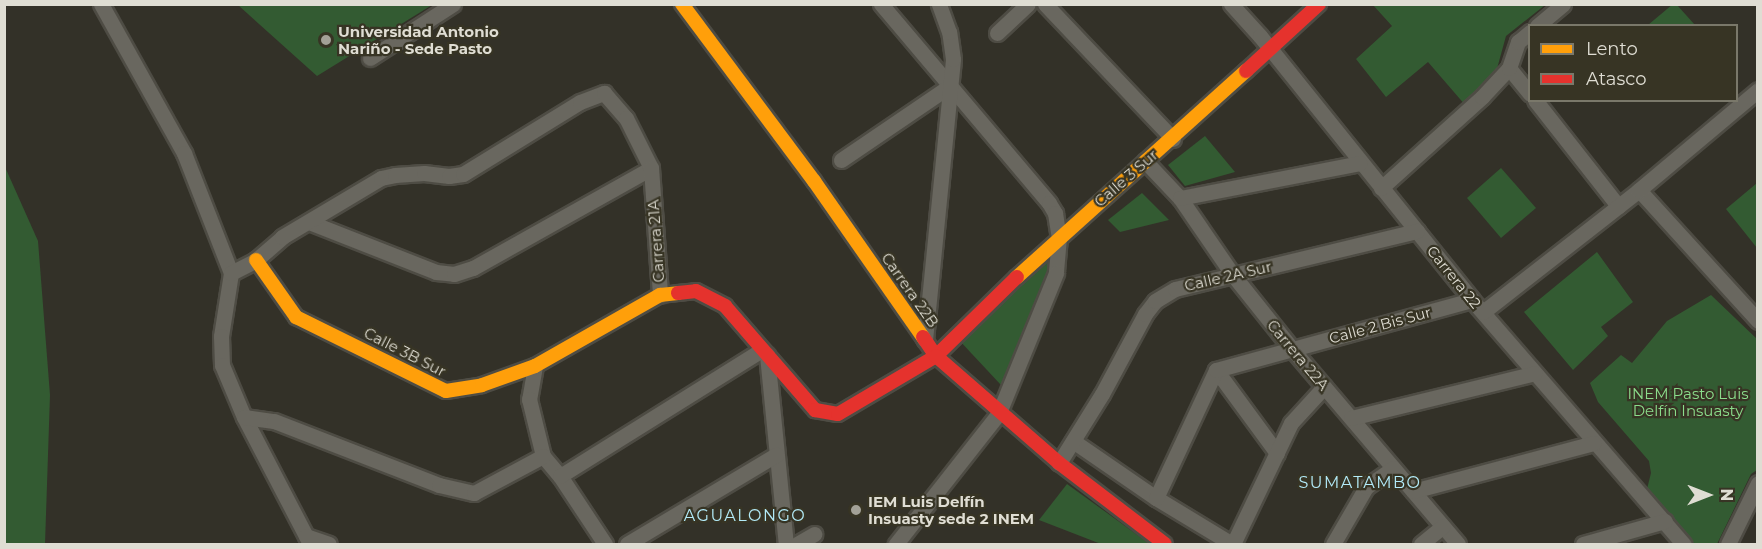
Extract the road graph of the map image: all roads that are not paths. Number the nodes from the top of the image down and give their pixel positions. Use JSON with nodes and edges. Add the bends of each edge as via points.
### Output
{"nodes":[{"id":1,"x":453,"y":4,"type":"edge"},
{"id":2,"x":682,"y":4,"type":"edge"},
{"id":3,"x":881,"y":4,"type":"edge"},
{"id":4,"x":939,"y":4,"type":"edge"},
{"id":5,"x":1028,"y":4,"type":"edge"},
{"id":6,"x":1045,"y":4,"type":"edge"},
{"id":7,"x":1231,"y":4,"type":"edge"},
{"id":8,"x":1319,"y":4,"type":"edge"},
{"id":9,"x":1563,"y":4,"type":"edge"},
{"id":10,"x":105,"y":6,"type":"edge"},
{"id":11,"x":1539,"y":24,"type":"edge"},
{"id":12,"x":997,"y":33,"type":"dead end"},
{"id":13,"x":1528,"y":34,"type":"edge"},
{"id":14,"x":1271,"y":51,"type":"junction"},
{"id":15,"x":370,"y":58,"type":"dead end"},
{"id":16,"x":1509,"y":68,"type":"junction"},
{"id":17,"x":951,"y":86,"type":"junction"},
{"id":18,"x":1758,"y":90,"type":"edge"},
{"id":19,"x":1528,"y":92,"type":"edge"},
{"id":20,"x":1537,"y":102,"type":"edge"},
{"id":21,"x":1173,"y":139,"type":"junction"},
{"id":22,"x":841,"y":160,"type":"dead end"},
{"id":23,"x":1145,"y":161,"type":"junction"},
{"id":24,"x":1360,"y":163,"type":"junction"},
{"id":25,"x":651,"y":168,"type":"junction"},
{"id":26,"x":1381,"y":189,"type":"junction"},
{"id":27,"x":1639,"y":190,"type":"junction"},
{"id":28,"x":1180,"y":198,"type":"junction"},
{"id":29,"x":1618,"y":206,"type":"junction"},
{"id":30,"x":309,"y":222,"type":"junction"},
{"id":31,"x":1417,"y":231,"type":"junction"},
{"id":32,"x":1059,"y":237,"type":"junction"},
{"id":33,"x":256,"y":260,"type":"junction"},
{"id":34,"x":231,"y":273,"type":"junction"},
{"id":35,"x":1233,"y":275,"type":"junction"},
{"id":36,"x":660,"y":295,"type":"junction"},
{"id":37,"x":1472,"y":300,"type":"junction"},
{"id":38,"x":1483,"y":312,"type":"junction"},
{"id":39,"x":1758,"y":321,"type":"edge"},
{"id":40,"x":925,"y":340,"type":"junction"},
{"id":41,"x":1292,"y":349,"type":"junction"},
{"id":42,"x":765,"y":352,"type":"junction"},
{"id":43,"x":936,"y":356,"type":"junction"},
{"id":44,"x":534,"y":366,"type":"junction"},
{"id":45,"x":1216,"y":370,"type":"junction"},
{"id":46,"x":1535,"y":373,"type":"junction"},
{"id":47,"x":1324,"y":387,"type":"junction"},
{"id":48,"x":815,"y":410,"type":"joint"},
{"id":49,"x":999,"y":412,"type":"junction"},
{"id":50,"x":244,"y":417,"type":"junction"},
{"id":51,"x":1351,"y":418,"type":"junction"},
{"id":52,"x":1073,"y":441,"type":"junction"},
{"id":53,"x":1594,"y":443,"type":"junction"},
{"id":54,"x":1277,"y":453,"type":"junction"},
{"id":55,"x":776,"y":455,"type":"junction"},
{"id":56,"x":543,"y":456,"type":"junction"},
{"id":57,"x":1059,"y":463,"type":"junction"},
{"id":58,"x":1393,"y":468,"type":"junction"},
{"id":59,"x":560,"y":476,"type":"junction"},
{"id":60,"x":1758,"y":483,"type":"edge"},
{"id":61,"x":1413,"y":491,"type":"junction"},
{"id":62,"x":1156,"y":498,"type":"junction"},
{"id":63,"x":1665,"y":521,"type":"junction"},
{"id":64,"x":1443,"y":526,"type":"junction"},
{"id":65,"x":814,"y":534,"type":"dead end"},
{"id":66,"x":308,"y":540,"type":"edge"},
{"id":67,"x":1597,"y":542,"type":"edge"},
{"id":68,"x":329,"y":544,"type":"edge"},
{"id":69,"x":605,"y":544,"type":"edge"},
{"id":70,"x":627,"y":544,"type":"edge"},
{"id":71,"x":786,"y":544,"type":"edge"},
{"id":72,"x":797,"y":544,"type":"edge"},
{"id":73,"x":896,"y":544,"type":"edge"},
{"id":74,"x":1165,"y":544,"type":"edge"},
{"id":75,"x":1232,"y":544,"type":"edge"},
{"id":76,"x":1333,"y":544,"type":"edge"},
{"id":77,"x":1421,"y":544,"type":"edge"},
{"id":78,"x":1458,"y":544,"type":"edge"},
{"id":79,"x":1583,"y":544,"type":"edge"},
{"id":80,"x":1683,"y":544,"type":"edge"},
{"id":81,"x":1728,"y":544,"type":"edge"}],
"edges":[{"from":1,"to":15,"type":"street"},
{"from":2,"to":40,"type":"street","name":"Carrera 22B","via":[[814,181]]},
{"from":3,"to":17,"type":"street"},
{"from":4,"to":17,"type":"street","via":[[953,47]]},
{"from":5,"to":12,"type":"street"},
{"from":6,"to":21,"type":"street"},
{"from":7,"to":14,"type":"street","name":"Carrera 22"},
{"from":8,"to":14,"type":"street","name":"Calle 3 Sur"},
{"from":9,"to":11,"type":"street"},
{"from":10,"to":34,"type":"street","via":[[184,153]]},
{"from":13,"to":16,"type":"street","via":[[1518,42]]},
{"from":14,"to":21,"type":"street","name":"Calle 3 Sur"},
{"from":14,"to":24,"type":"street","name":"Carrera 22"},
{"from":16,"to":19,"type":"street"},
{"from":16,"to":26,"type":"street","via":[[1482,98]]},
{"from":17,"to":22,"type":"street"},
{"from":17,"to":32,"type":"street","via":[[1049,203]]},
{"from":17,"to":40,"type":"street"},
{"from":18,"to":27,"type":"street"},
{"from":20,"to":29,"type":"street"},
{"from":21,"to":23,"type":"street","name":"Calle 3 Sur"},
{"from":23,"to":28,"type":"street","name":"Carrera 22A"},
{"from":23,"to":32,"type":"street","name":"Calle 3 Sur"},
{"from":24,"to":26,"type":"street","name":"Carrera 22"},
{"from":24,"to":28,"type":"street"},
{"from":25,"to":30,"type":"street","via":[[473,268],[454,274],[436,272]]},
{"from":25,"to":30,"type":"street","name":"Carrera 21A","via":[[626,118],[604,93],[580,102],[463,174],[381,178]]},
{"from":25,"to":36,"type":"street","name":"Carrera 21A"},
{"from":26,"to":31,"type":"street","name":"Carrera 22"},
{"from":27,"to":29,"type":"street"},
{"from":27,"to":39,"type":"street"},
{"from":28,"to":35,"type":"street","name":"Carrera 22A"},
{"from":29,"to":38,"type":"street"},
{"from":30,"to":33,"type":"street","via":[[282,237]]},
{"from":31,"to":35,"type":"street","name":"Calle 2A Sur"},
{"from":31,"to":37,"type":"street","name":"Carrera 22"},
{"from":32,"to":43,"type":"street","name":"Calle 3 Sur"},
{"from":32,"to":49,"type":"street","via":[[1056,273]]},
{"from":33,"to":34,"type":"street"},
{"from":33,"to":44,"type":"street","name":"Calle 3B Sur","via":[[297,317],[446,391],[482,386]]},
{"from":34,"to":50,"type":"street","via":[[221,336],[222,365]]},
{"from":35,"to":41,"type":"street","name":"Carrera 22A"},
{"from":35,"to":52,"type":"street","name":"Calle 2A Sur","via":[[1175,289],[1155,301]]},
{"from":36,"to":42,"type":"street","name":"Carrera 21A","via":[[696,291],[725,306]]},
{"from":36,"to":44,"type":"street","name":"Calle 3B Sur"},
{"from":37,"to":38,"type":"street","name":"Carrera 22"},
{"from":37,"to":41,"type":"street","name":"Calle 2 Bis Sur"},
{"from":38,"to":46,"type":"street","name":"Carrera 22"},
{"from":40,"to":43,"type":"street","name":"Carrera 22B"},
{"from":41,"to":45,"type":"street","name":"Calle 2 Bis Sur"},
{"from":41,"to":47,"type":"street","name":"Carrera 22A"},
{"from":42,"to":48,"type":"street","name":"Carrera 21A"},
{"from":42,"to":55,"type":"street"},
{"from":42,"to":59,"type":"street"},
{"from":43,"to":48,"type":"street","name":"Calle 3 Sur","via":[[838,414]]},
{"from":43,"to":49,"type":"street","name":"Carrera 22B"},
{"from":44,"to":56,"type":"street","via":[[528,399]]},
{"from":45,"to":54,"type":"street"},
{"from":45,"to":62,"type":"street"},
{"from":46,"to":51,"type":"street"},
{"from":46,"to":53,"type":"street","name":"Carrera 22"},
{"from":47,"to":51,"type":"street","name":"Carrera 22A"},
{"from":47,"to":54,"type":"street","via":[[1291,423]]},
{"from":49,"to":57,"type":"street","name":"Carrera 22B"},
{"from":49,"to":73,"type":"street"},
{"from":50,"to":56,"type":"street","via":[[274,421],[439,485],[474,493]]},
{"from":50,"to":66,"type":"street"},
{"from":51,"to":58,"type":"street","name":"Carrera 22A"},
{"from":52,"to":57,"type":"street","name":"Calle 2A Sur"},
{"from":52,"to":62,"type":"street"},
{"from":53,"to":61,"type":"street"},
{"from":53,"to":63,"type":"street","name":"Carrera 22"},
{"from":54,"to":75,"type":"street"},
{"from":55,"to":70,"type":"street"},
{"from":55,"to":71,"type":"street"},
{"from":56,"to":59,"type":"street"},
{"from":57,"to":74,"type":"street","name":"Carrera 22B"},
{"from":58,"to":61,"type":"street","name":"Carrera 22A"},
{"from":58,"to":76,"type":"street","via":[[1366,486]]},
{"from":59,"to":69,"type":"street"},
{"from":60,"to":81,"type":"street"},
{"from":61,"to":64,"type":"street","name":"Carrera 22A"},
{"from":62,"to":75,"type":"street"},
{"from":63,"to":67,"type":"street"},
{"from":63,"to":80,"type":"street","name":"Carrera 22"},
{"from":64,"to":77,"type":"street"},
{"from":64,"to":78,"type":"street","name":"Carrera 22A"},
{"from":65,"to":72,"type":"street"},
{"from":66,"to":68,"type":"street"},
{"from":67,"to":79,"type":"street"}]}
